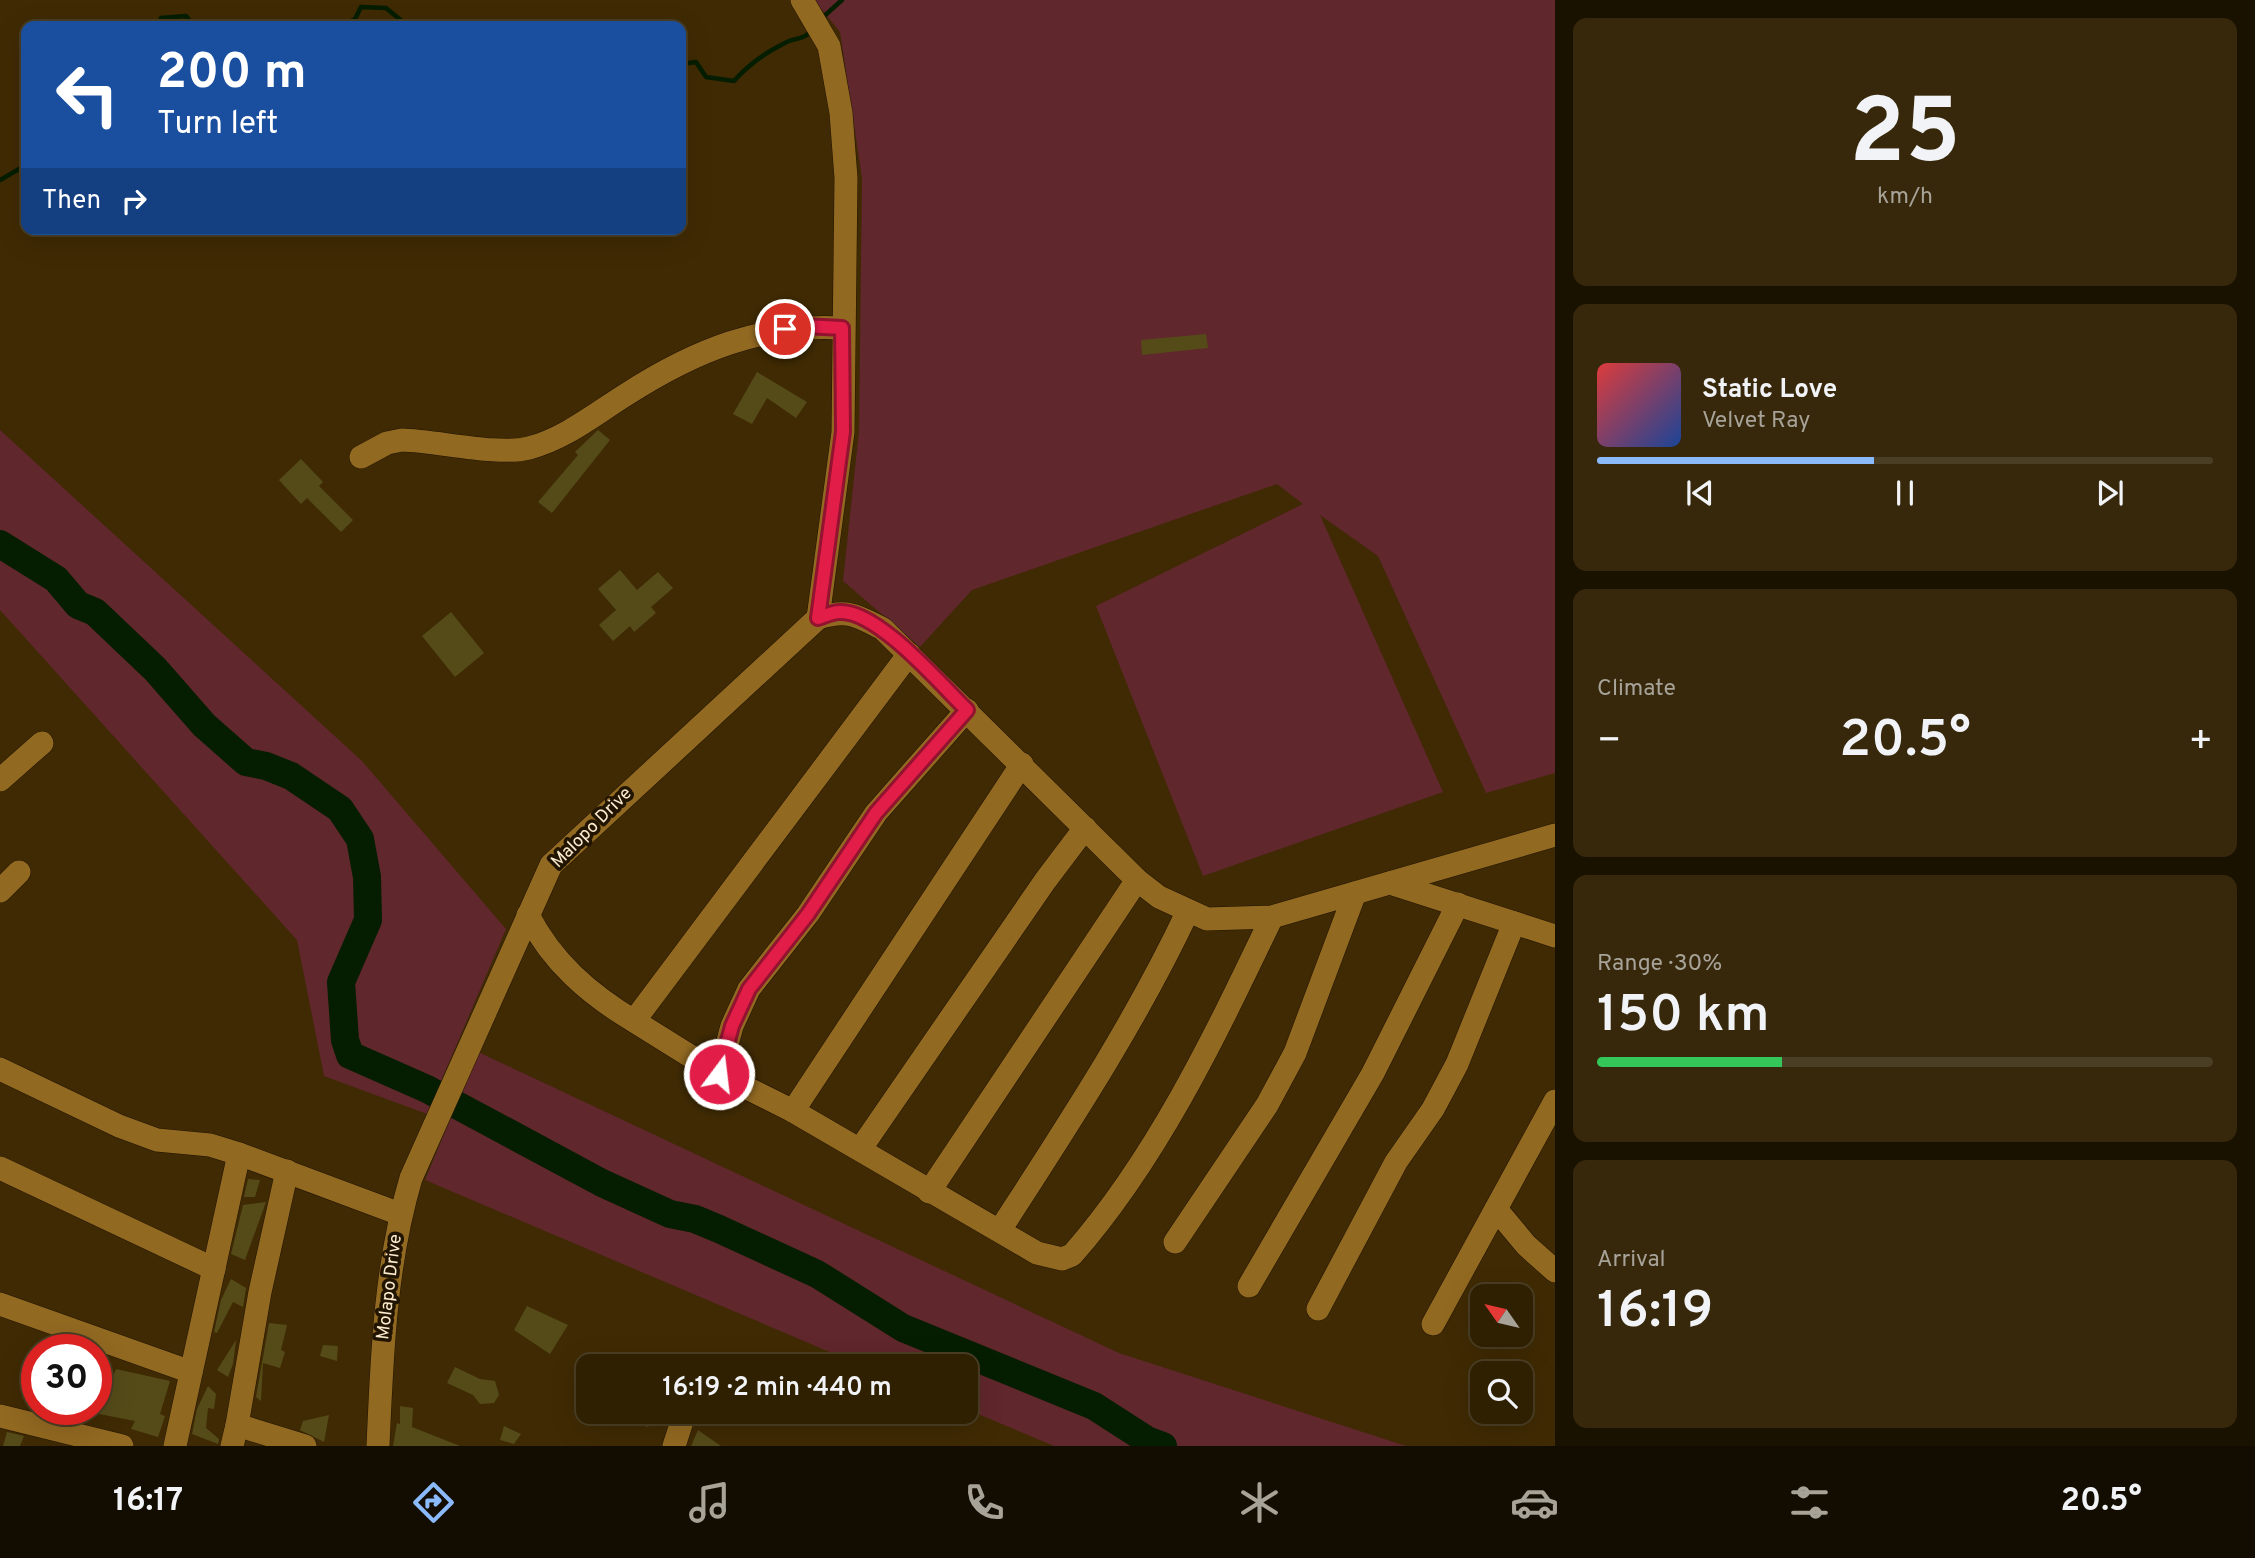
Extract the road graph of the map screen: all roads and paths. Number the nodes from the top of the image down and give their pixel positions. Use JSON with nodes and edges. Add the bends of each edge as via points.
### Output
{"nodes":[{"id":1,"x":806,"y":6,"type":"edge"},
{"id":2,"x":842,"y":328,"type":"junction"},
{"id":3,"x":361,"y":457,"type":"dead end"},
{"id":4,"x":818,"y":618,"type":"junction"},
{"id":5,"x":909,"y":654,"type":"junction"},
{"id":6,"x":967,"y":710,"type":"junction"},
{"id":7,"x":42,"y":743,"type":"dead end"},
{"id":8,"x":1022,"y":764,"type":"junction"},
{"id":9,"x":0,"y":780,"type":"edge"},
{"id":10,"x":1085,"y":828,"type":"junction"},
{"id":11,"x":1555,"y":835,"type":"edge"},
{"id":12,"x":19,"y":872,"type":"dead end"},
{"id":13,"x":1137,"y":880,"type":"junction"},
{"id":14,"x":1390,"y":883,"type":"junction"},
{"id":15,"x":0,"y":891,"type":"edge"},
{"id":16,"x":1355,"y":893,"type":"junction"},
{"id":17,"x":1458,"y":904,"type":"junction"},
{"id":18,"x":1187,"y":913,"type":"junction"},
{"id":19,"x":528,"y":915,"type":"junction"},
{"id":20,"x":1272,"y":917,"type":"junction"},
{"id":21,"x":1514,"y":923,"type":"junction"},
{"id":22,"x":1555,"y":936,"type":"edge"},
{"id":23,"x":634,"y":1021,"type":"junction"},
{"id":24,"x":0,"y":1069,"type":"edge"},
{"id":25,"x":719,"y":1074,"type":"junction"},
{"id":26,"x":1555,"y":1101,"type":"edge"},
{"id":27,"x":793,"y":1111,"type":"junction"},
{"id":28,"x":1548,"y":1130,"type":"edge"},
{"id":29,"x":430,"y":1134,"type":"joint"},
{"id":30,"x":861,"y":1148,"type":"junction"},
{"id":31,"x":239,"y":1154,"type":"junction"},
{"id":32,"x":0,"y":1168,"type":"edge"},
{"id":33,"x":287,"y":1171,"type":"junction"},
{"id":34,"x":929,"y":1192,"type":"junction"},
{"id":35,"x":1496,"y":1209,"type":"junction"},
{"id":36,"x":400,"y":1214,"type":"junction"},
{"id":37,"x":1000,"y":1230,"type":"junction"},
{"id":38,"x":1175,"y":1242,"type":"dead end"},
{"id":39,"x":214,"y":1269,"type":"junction"},
{"id":40,"x":1555,"y":1271,"type":"edge"},
{"id":41,"x":1249,"y":1286,"type":"dead end"},
{"id":42,"x":0,"y":1304,"type":"edge"},
{"id":43,"x":1318,"y":1309,"type":"dead end"},
{"id":44,"x":1433,"y":1324,"type":"dead end"},
{"id":45,"x":191,"y":1372,"type":"junction"},
{"id":46,"x":0,"y":1416,"type":"edge"},
{"id":47,"x":681,"y":1424,"type":"edge"},
{"id":48,"x":235,"y":1435,"type":"edge"},
{"id":49,"x":291,"y":1444,"type":"edge"},
{"id":50,"x":122,"y":1446,"type":"edge"},
{"id":51,"x":175,"y":1446,"type":"edge"},
{"id":52,"x":378,"y":1446,"type":"edge"},
{"id":53,"x":674,"y":1446,"type":"edge"}],
"edges":[{"from":1,"to":2,"type":"street","via":[[829,46],[841,113],[846,178]]},
{"from":2,"to":3,"type":"street","via":[[804,326],[689,356],[555,440],[526,449],[402,440]]},
{"from":2,"to":4,"type":"street","via":[[843,432]]},
{"from":4,"to":5,"type":"street","via":[[839,611],[858,616],[883,629]]},
{"from":4,"to":19,"type":"street","name":"Malopo Drive","via":[[574,841],[551,865]]},
{"from":5,"to":6,"type":"street"},
{"from":5,"to":23,"type":"street"},
{"from":6,"to":8,"type":"street"},
{"from":6,"to":25,"type":"street","via":[[876,813],[815,904],[749,989],[732,1026]]},
{"from":7,"to":9,"type":"street"},
{"from":8,"to":10,"type":"street"},
{"from":8,"to":27,"type":"street"},
{"from":10,"to":13,"type":"street"},
{"from":10,"to":30,"type":"street"},
{"from":11,"to":14,"type":"street"},
{"from":12,"to":15,"type":"street"},
{"from":13,"to":18,"type":"street"},
{"from":13,"to":34,"type":"street"},
{"from":14,"to":16,"type":"street"},
{"from":14,"to":17,"type":"street"},
{"from":16,"to":20,"type":"street"},
{"from":16,"to":38,"type":"street","via":[[1295,1053],[1267,1105]]},
{"from":17,"to":21,"type":"street"},
{"from":17,"to":41,"type":"street","via":[[1373,1073]]},
{"from":18,"to":20,"type":"street","via":[[1207,919]]},
{"from":18,"to":37,"type":"street","via":[[1112,1057]]},
{"from":19,"to":23,"type":"street","via":[[572,976]]},
{"from":19,"to":29,"type":"street","name":"Malopo Drive"},
{"from":20,"to":37,"type":"street","via":[[1185,1088],[1130,1179],[1086,1239],[1072,1255],[1051,1258]]},
{"from":21,"to":22,"type":"street"},
{"from":21,"to":43,"type":"street","via":[[1457,1064],[1422,1127],[1396,1162]]},
{"from":23,"to":25,"type":"street"},
{"from":24,"to":31,"type":"street","via":[[157,1140],[210,1145]]},
{"from":25,"to":27,"type":"street"},
{"from":26,"to":28,"type":"street"},
{"from":27,"to":30,"type":"street"},
{"from":28,"to":35,"type":"street"},
{"from":29,"to":36,"type":"street","name":"Molapo Drive"},
{"from":30,"to":34,"type":"street"},
{"from":31,"to":33,"type":"street"},
{"from":31,"to":39,"type":"street"},
{"from":32,"to":39,"type":"street"},
{"from":33,"to":36,"type":"street"},
{"from":33,"to":48,"type":"street"},
{"from":34,"to":37,"type":"street"},
{"from":35,"to":40,"type":"street"},
{"from":35,"to":44,"type":"street"},
{"from":36,"to":52,"type":"street","name":"Molapo Drive","via":[[385,1305]]},
{"from":39,"to":45,"type":"street"},
{"from":42,"to":45,"type":"street"},
{"from":45,"to":51,"type":"street"},
{"from":46,"to":50,"type":"street"},
{"from":47,"to":53,"type":"street"},
{"from":48,"to":49,"type":"street"}]}
